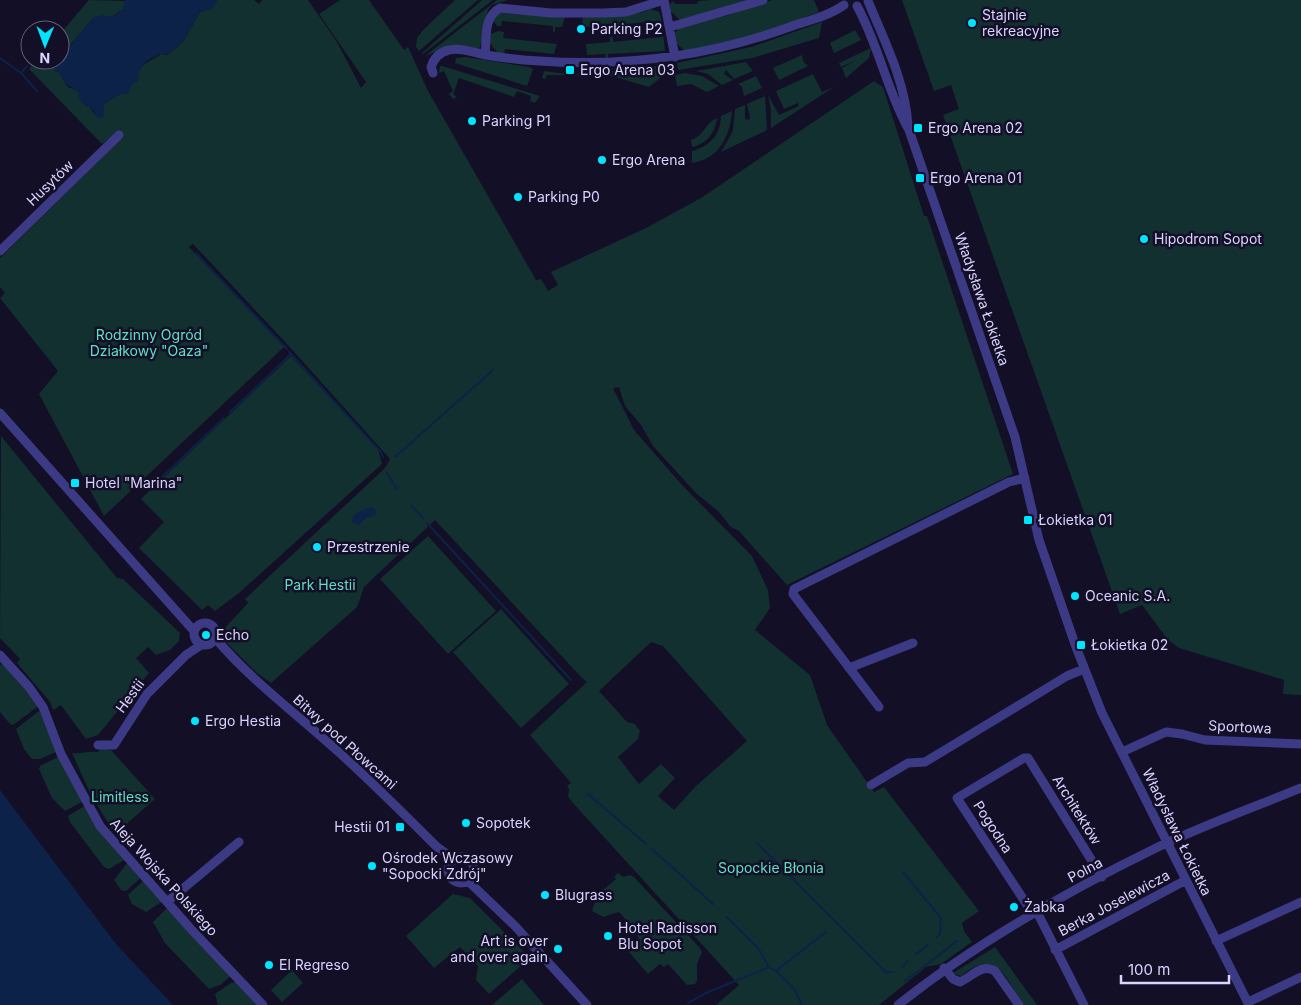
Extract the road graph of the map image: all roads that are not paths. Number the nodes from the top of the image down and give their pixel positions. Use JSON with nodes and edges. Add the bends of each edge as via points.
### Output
{"nodes":[{"id":1,"x":664,"y":0,"type":"edge"},
{"id":2,"x":763,"y":0,"type":"edge"},
{"id":3,"x":868,"y":0,"type":"edge"},
{"id":4,"x":840,"y":2,"type":"edge"},
{"id":5,"x":857,"y":6,"type":"junction"},
{"id":6,"x":670,"y":27,"type":"junction"},
{"id":7,"x":485,"y":55,"type":"junction"},
{"id":8,"x":675,"y":57,"type":"junction"},
{"id":9,"x":433,"y":72,"type":"dead end"},
{"id":10,"x":909,"y":130,"type":"junction"},
{"id":11,"x":119,"y":135,"type":"dead end"},
{"id":12,"x":0,"y":251,"type":"edge"},
{"id":13,"x":0,"y":413,"type":"edge"},
{"id":14,"x":1025,"y":478,"type":"junction"},
{"id":15,"x":197,"y":635,"type":"junction"},
{"id":16,"x":214,"y":642,"type":"junction"},
{"id":17,"x":913,"y":643,"type":"dead end"},
{"id":18,"x":0,"y":655,"type":"edge"},
{"id":19,"x":849,"y":668,"type":"junction"},
{"id":20,"x":1084,"y":669,"type":"junction"},
{"id":21,"x":879,"y":707,"type":"dead end"},
{"id":22,"x":1301,"y":744,"type":"edge"},
{"id":23,"x":98,"y":745,"type":"dead end"},
{"id":24,"x":1122,"y":752,"type":"junction"},
{"id":25,"x":1028,"y":758,"type":"joint"},
{"id":26,"x":871,"y":786,"type":"dead end"},
{"id":27,"x":1301,"y":788,"type":"edge"},
{"id":28,"x":239,"y":842,"type":"dead end"},
{"id":29,"x":1168,"y":843,"type":"junction"},
{"id":30,"x":452,"y":862,"type":"junction"},
{"id":31,"x":1102,"y":877,"type":"junction"},
{"id":32,"x":470,"y":879,"type":"junction"},
{"id":33,"x":1186,"y":880,"type":"junction"},
{"id":34,"x":167,"y":902,"type":"junction"},
{"id":35,"x":1301,"y":902,"type":"edge"},
{"id":36,"x":1035,"y":913,"type":"junction"},
{"id":37,"x":1216,"y":941,"type":"junction"},
{"id":38,"x":1056,"y":950,"type":"junction"},
{"id":39,"x":944,"y":968,"type":"junction"},
{"id":40,"x":1301,"y":977,"type":"edge"},
{"id":41,"x":1248,"y":1003,"type":"edge"},
{"id":42,"x":263,"y":1005,"type":"edge"},
{"id":43,"x":587,"y":1005,"type":"edge"},
{"id":44,"x":898,"y":1005,"type":"edge"},
{"id":45,"x":1019,"y":1005,"type":"edge"},
{"id":46,"x":1084,"y":1005,"type":"edge"}],
"edges":[{"from":1,"to":6,"type":"street"},
{"from":1,"to":7,"type":"street","via":[[626,12],[611,13],[551,13],[500,8],[488,20]]},
{"from":2,"to":6,"type":"street"},
{"from":3,"to":5,"type":"street"},
{"from":3,"to":10,"type":"street","name":"Władysława Łokietka","via":[[892,56],[907,105]]},
{"from":4,"to":5,"type":"street"},
{"from":4,"to":8,"type":"street","via":[[818,17],[759,38]]},
{"from":5,"to":10,"type":"street","name":"Władysława Łokietka","via":[[882,60],[897,108]]},
{"from":6,"to":8,"type":"street"},
{"from":7,"to":8,"type":"street","via":[[579,63]]},
{"from":7,"to":9,"type":"street","via":[[457,49],[443,52],[430,67]]},
{"from":10,"to":14,"type":"street","name":"Władysława Łokietka","via":[[1015,437]]},
{"from":11,"to":12,"type":"street","name":"Husytów"},
{"from":13,"to":15,"type":"street"},
{"from":14,"to":19,"type":"street","via":[[1009,482],[794,589],[793,594]]},
{"from":14,"to":20,"type":"street","name":"Władysława Łokietka","via":[[1039,540]]},
{"from":15,"to":16,"type":"street"},
{"from":15,"to":16,"type":"street","name":"Bitwy pod Płowcami","via":[[207,623],[214,627]]},
{"from":15,"to":23,"type":"street","name":"Hestii","via":[[186,655],[147,694],[114,745]]},
{"from":16,"to":30,"type":"street","name":"Bitwy pod Płowcami","via":[[333,746]]},
{"from":17,"to":19,"type":"street"},
{"from":18,"to":34,"type":"street","name":"Aleja Wojska Polskiego","via":[[42,707],[61,754],[100,826]]},
{"from":19,"to":21,"type":"street"},
{"from":20,"to":24,"type":"street","name":"Władysława Łokietka"},
{"from":20,"to":26,"type":"street","via":[[1067,676],[925,762],[908,763]]},
{"from":22,"to":24,"type":"street","name":"Sportowa","via":[[1205,740],[1166,732]]},
{"from":24,"to":29,"type":"street","name":"Władysława Łokietka"},
{"from":25,"to":31,"type":"street","name":"Architektów"},
{"from":25,"to":36,"type":"street","name":"Pogodna","via":[[957,798]]},
{"from":27,"to":29,"type":"street","name":"Polna"},
{"from":28,"to":34,"type":"street"},
{"from":29,"to":31,"type":"street","name":"Polna"},
{"from":29,"to":33,"type":"street","name":"Władysława Łokietka"},
{"from":30,"to":32,"type":"street","name":"Bitwy pod Płowcami","via":[[449,873],[452,879],[458,883]]},
{"from":30,"to":32,"type":"street","name":"Bitwy pod Płowcami","via":[[462,858],[470,861],[474,870]]},
{"from":31,"to":36,"type":"street","name":"Polna"},
{"from":32,"to":43,"type":"street","name":"Bitwy pod Płowcami"},
{"from":33,"to":37,"type":"street","name":"Władysława Łokietka"},
{"from":33,"to":38,"type":"street","name":"Berka Joselewicza"},
{"from":34,"to":42,"type":"street","name":"Aleja Wojska Polskiego"},
{"from":35,"to":37,"type":"street"},
{"from":36,"to":38,"type":"street","name":"Berka Joselewicza"},
{"from":36,"to":39,"type":"street","name":"Polna"},
{"from":37,"to":41,"type":"street","name":"Władysława Łokietka"},
{"from":38,"to":46,"type":"street","name":"Berka Joselewicza"},
{"from":39,"to":44,"type":"street","name":"Polna"},
{"from":39,"to":45,"type":"street","via":[[953,980],[960,982],[982,969],[990,969]]},
{"from":40,"to":41,"type":"street"}]}
